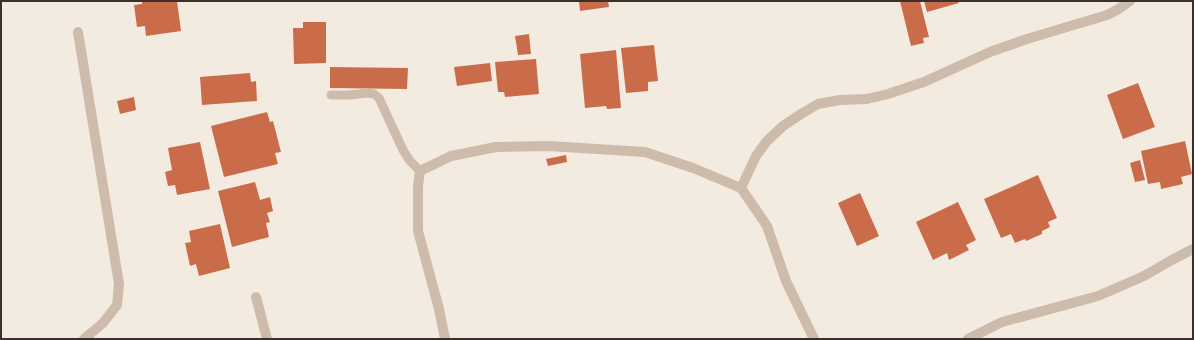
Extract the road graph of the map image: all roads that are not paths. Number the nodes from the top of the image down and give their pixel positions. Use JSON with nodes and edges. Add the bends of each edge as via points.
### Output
{"nodes":[{"id":1,"x":1130,"y":1,"type":"edge"},
{"id":2,"x":78,"y":32,"type":"dead end"},
{"id":3,"x":331,"y":94,"type":"dead end"},
{"id":4,"x":420,"y":171,"type":"junction"},
{"id":5,"x":741,"y":188,"type":"junction"},
{"id":6,"x":1193,"y":249,"type":"edge"},
{"id":7,"x":256,"y":297,"type":"dead end"},
{"id":8,"x":84,"y":339,"type":"edge"},
{"id":9,"x":267,"y":339,"type":"edge"},
{"id":10,"x":445,"y":339,"type":"edge"},
{"id":11,"x":814,"y":339,"type":"edge"},
{"id":12,"x":968,"y":339,"type":"edge"}],
"edges":[{"from":1,"to":5,"type":"street","via":[[1107,15],[990,52],[924,82],[888,94],[818,104],[783,126],[767,140],[756,156]]},
{"from":2,"to":8,"type":"street","via":[[119,284],[117,305],[104,323]]},
{"from":3,"to":4,"type":"lane","via":[[367,93],[379,98],[403,150]]},
{"from":4,"to":5,"type":"street","via":[[450,156],[496,147],[549,146],[645,152]]},
{"from":4,"to":10,"type":"street","via":[[418,231]]},
{"from":5,"to":11,"type":"street","via":[[767,226],[786,282]]},
{"from":6,"to":12,"type":"street","via":[[1144,276],[1098,296],[1002,322]]},
{"from":7,"to":9,"type":"street"}]}
